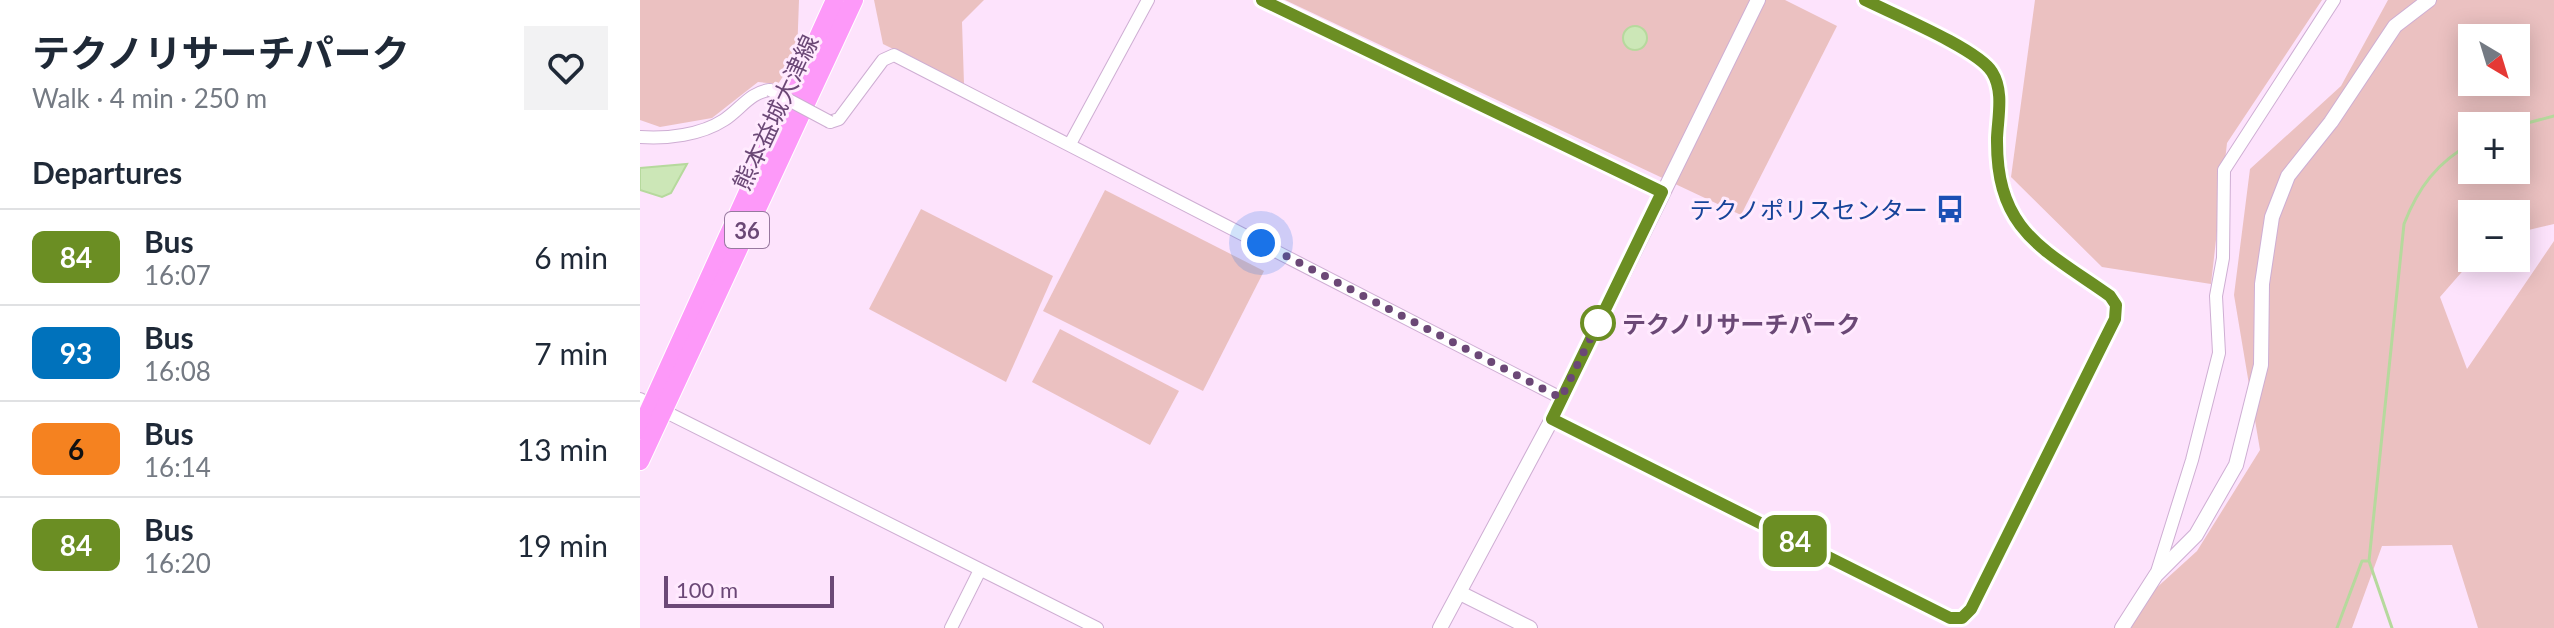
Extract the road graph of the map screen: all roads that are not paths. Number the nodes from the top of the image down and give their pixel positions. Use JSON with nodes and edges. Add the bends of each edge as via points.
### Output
{"nodes":[{"id":1,"x":835,"y":0,"type":"edge"},
{"id":2,"x":854,"y":0,"type":"edge"},
{"id":3,"x":1148,"y":0,"type":"edge"},
{"id":4,"x":1262,"y":0,"type":"edge"},
{"id":5,"x":1758,"y":0,"type":"edge"},
{"id":6,"x":1865,"y":0,"type":"edge"},
{"id":7,"x":2334,"y":0,"type":"edge"},
{"id":8,"x":2429,"y":0,"type":"edge"},
{"id":9,"x":640,"y":137,"type":"edge"},
{"id":10,"x":1070,"y":144,"type":"junction"},
{"id":11,"x":1662,"y":192,"type":"junction"},
{"id":12,"x":1561,"y":398,"type":"junction"},
{"id":13,"x":652,"y":405,"type":"edge"},
{"id":14,"x":1552,"y":419,"type":"junction"},
{"id":15,"x":640,"y":430,"type":"edge"},
{"id":16,"x":640,"y":461,"type":"edge"},
{"id":17,"x":980,"y":570,"type":"junction"},
{"id":18,"x":2156,"y":575,"type":"junction"},
{"id":19,"x":1460,"y":593,"type":"junction"},
{"id":20,"x":951,"y":628,"type":"edge"},
{"id":21,"x":1097,"y":628,"type":"edge"},
{"id":22,"x":1440,"y":628,"type":"edge"},
{"id":23,"x":1530,"y":628,"type":"edge"},
{"id":24,"x":2122,"y":628,"type":"edge"}],
"edges":[{"from":1,"to":13,"type":"main road","name":"熊本益城大津線","number":"36"},
{"from":2,"to":13,"type":"main road","name":"熊本益城大津線","number":"36"},
{"from":3,"to":10,"type":"street"},
{"from":4,"to":11,"type":"street"},
{"from":5,"to":11,"type":"street"},
{"from":6,"to":14,"type":"street","via":[[1974,55],[1991,69],[1999,85],[1998,179],[2009,212],[2032,240],[2116,305],[2115,319],[1971,609],[1962,618],[1950,618]]},
{"from":7,"to":18,"type":"street","via":[[2224,170],[2223,258],[2216,296],[2219,353]]},
{"from":8,"to":18,"type":"street","via":[[2395,26],[2288,176],[2272,217],[2262,284],[2261,365],[2236,465],[2196,535]]},
{"from":9,"to":10,"type":"street","bridge":true,"via":[[668,139],[723,121],[758,91],[770,90],[830,122],[839,119],[883,60],[894,55]]},
{"from":10,"to":12,"type":"street"},
{"from":11,"to":12,"type":"street"},
{"from":12,"to":14,"type":"street"},
{"from":13,"to":15,"type":"main road","name":"熊本益城大津線","number":"36"},
{"from":13,"to":16,"type":"main road","name":"熊本益城大津線","number":"36"},
{"from":13,"to":17,"type":"street"},
{"from":14,"to":19,"type":"street"},
{"from":17,"to":20,"type":"street"},
{"from":17,"to":21,"type":"street"},
{"from":18,"to":24,"type":"street"},
{"from":19,"to":22,"type":"street"},
{"from":19,"to":23,"type":"street"}]}
